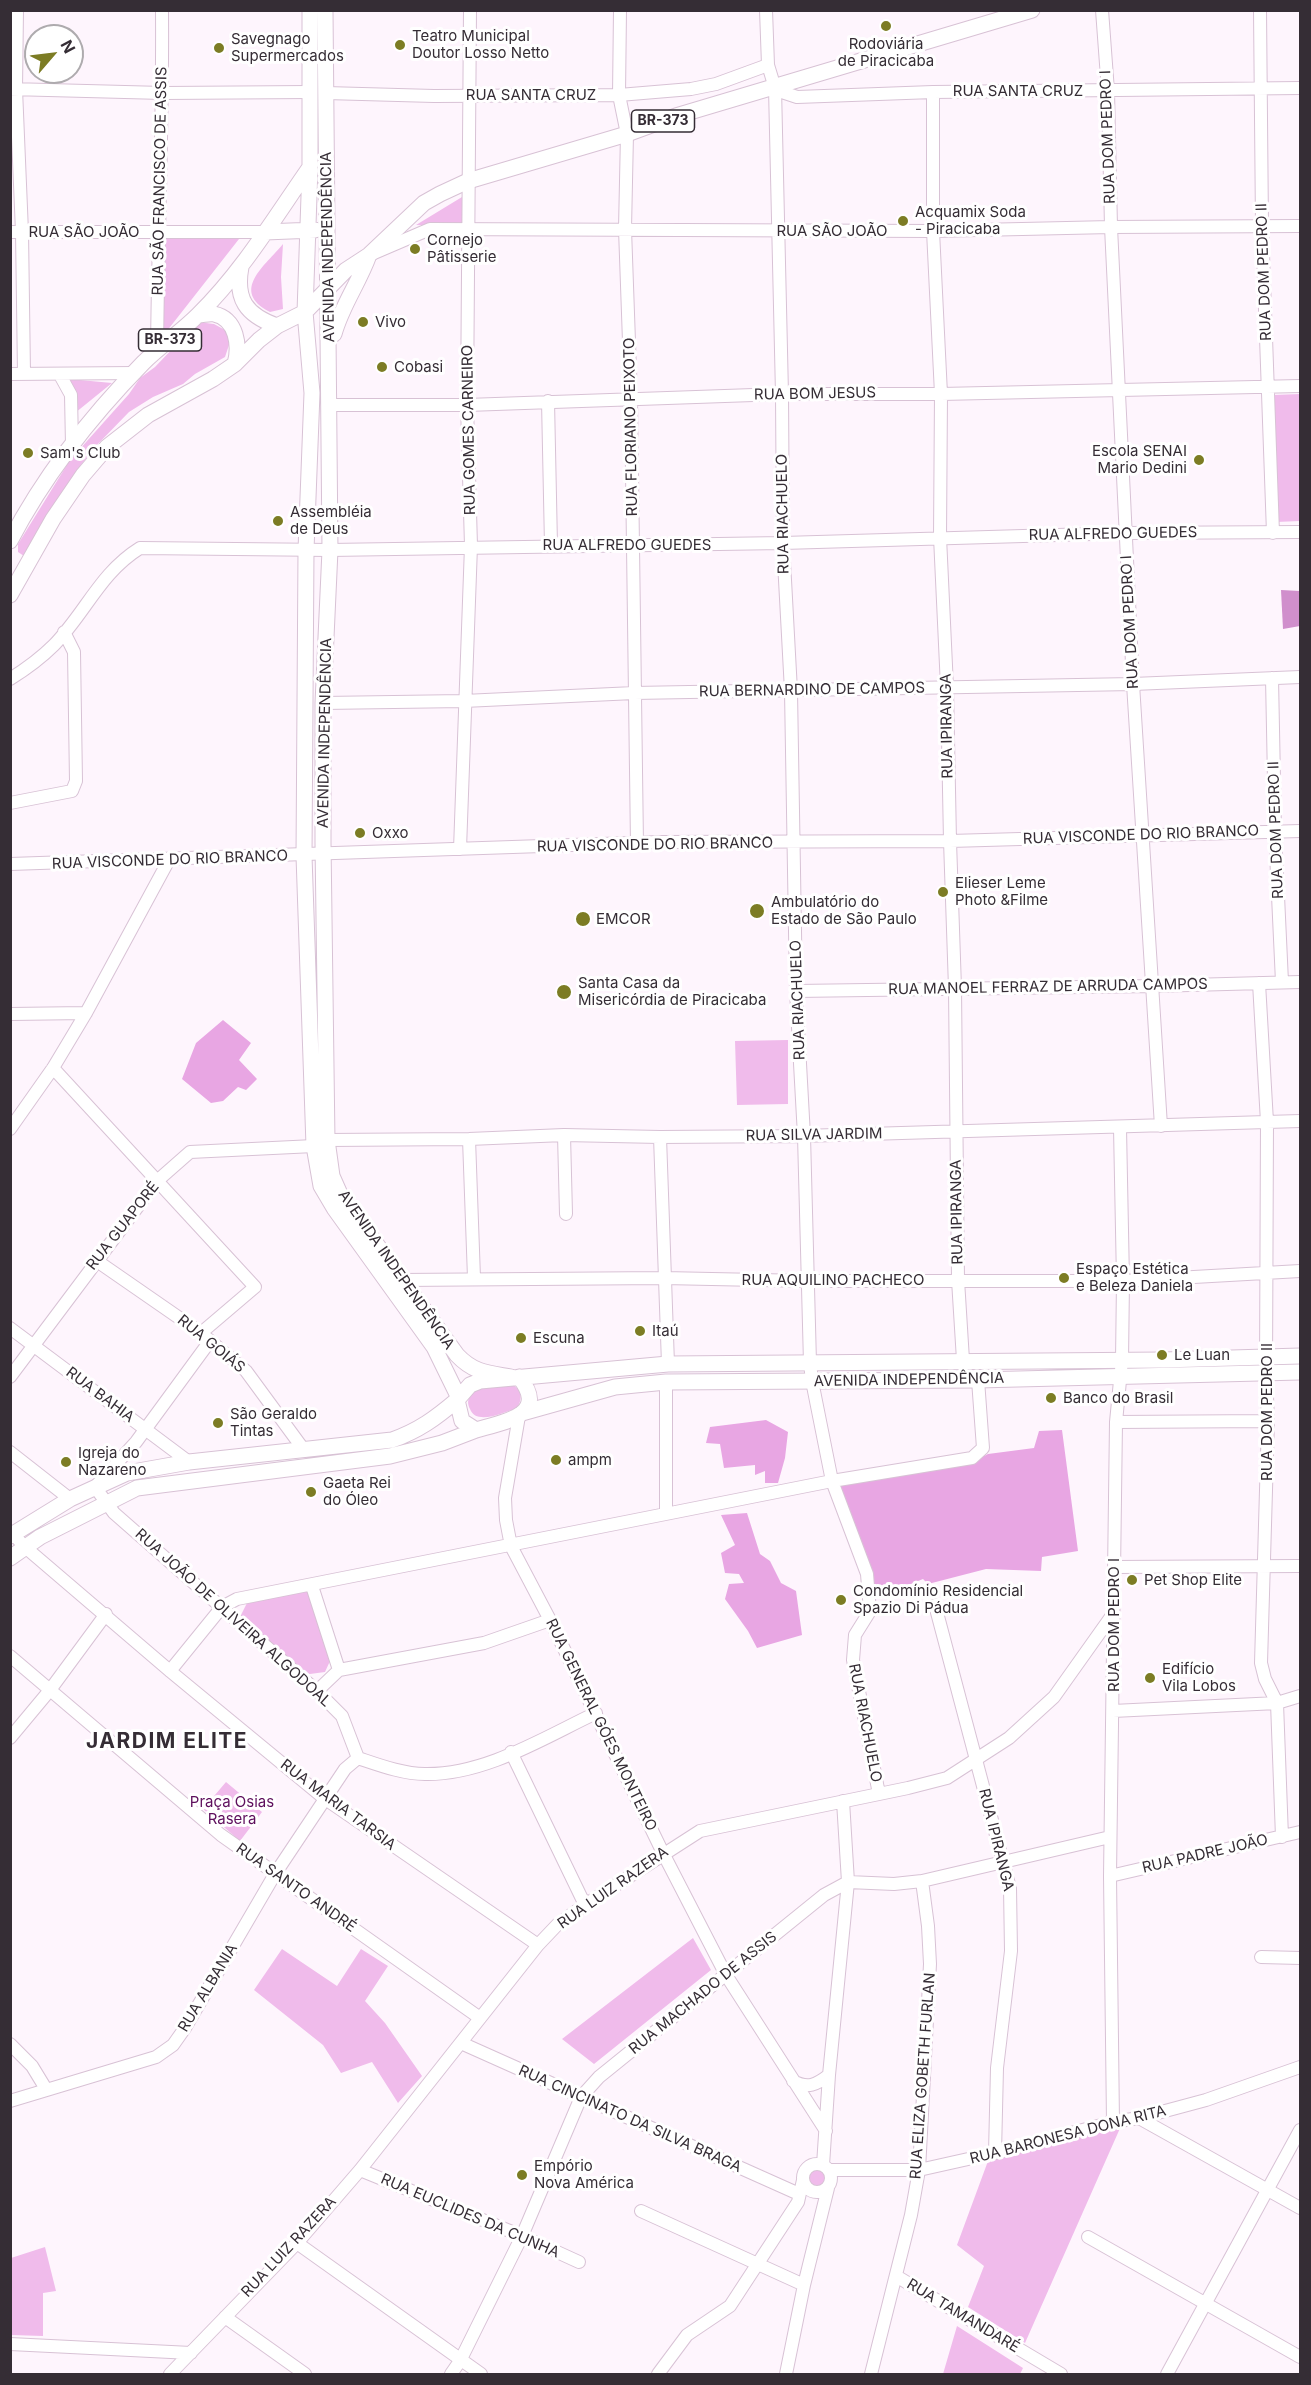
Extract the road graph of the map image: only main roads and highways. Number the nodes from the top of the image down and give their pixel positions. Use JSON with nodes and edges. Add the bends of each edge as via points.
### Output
{"nodes":[{"id":1,"x":310,"y":10,"type":"edge"},
{"id":2,"x":326,"y":10,"type":"edge"},
{"id":3,"x":1032,"y":10,"type":"edge"},
{"id":4,"x":318,"y":92,"type":"junction"},
{"id":5,"x":310,"y":167,"type":"junction"},
{"id":6,"x":308,"y":229,"type":"junction"},
{"id":7,"x":265,"y":232,"type":"junction"},
{"id":8,"x":369,"y":255,"type":"junction"},
{"id":9,"x":241,"y":267,"type":"junction"},
{"id":10,"x":326,"y":267,"type":"junction"},
{"id":11,"x":327,"y":292,"type":"junction"},
{"id":12,"x":305,"y":312,"type":"junction"},
{"id":13,"x":199,"y":315,"type":"junction"},
{"id":14,"x":277,"y":326,"type":"junction"},
{"id":15,"x":330,"y":349,"type":"junction"},
{"id":16,"x":235,"y":364,"type":"junction"},
{"id":17,"x":10,"y":541,"type":"edge"},
{"id":18,"x":10,"y":595,"type":"edge"},
{"id":19,"x":320,"y":1143,"type":"junction"},
{"id":20,"x":1300,"y":1356,"type":"edge"},
{"id":21,"x":1267,"y":1364,"type":"junction"},
{"id":22,"x":1300,"y":1372,"type":"edge"},
{"id":23,"x":515,"y":1377,"type":"junction"},
{"id":24,"x":458,"y":1397,"type":"junction"},
{"id":25,"x":520,"y":1415,"type":"junction"},
{"id":26,"x":476,"y":1430,"type":"junction"},
{"id":27,"x":69,"y":1499,"type":"junction"},
{"id":28,"x":12,"y":1534,"type":"edge"},
{"id":29,"x":26,"y":1547,"type":"junction"},
{"id":30,"x":10,"y":1558,"type":"edge"}],
"edges":[{"from":1,"to":4,"type":"main road","name":"AVENIDA INDEPENDÊNCIA"},
{"from":2,"to":4,"type":"main road","name":"AVENIDA INDEPENDÊNCIA"},
{"from":3,"to":8,"type":"main road","number":"BR-373","via":[[468,181],[424,203]]},
{"from":4,"to":5,"type":"main road","name":"AVENIDA INDEPENDÊNCIA"},
{"from":4,"to":10,"type":"main road","name":"AVENIDA INDEPENDÊNCIA"},
{"from":5,"to":6,"type":"main road","name":"AVENIDA INDEPENDÊNCIA"},
{"from":5,"to":7,"type":"main road","number":"BR-373"},
{"from":6,"to":7,"type":"main road"},
{"from":6,"to":10,"type":"main road","via":[[315,230],[318,236],[318,254]]},
{"from":6,"to":12,"type":"main road","name":"AVENIDA INDEPENDÊNCIA"},
{"from":7,"to":9,"type":"main road","number":"BR-373"},
{"from":8,"to":11,"type":"main road","number":"BR-373","via":[[346,270]]},
{"from":8,"to":15,"type":"main road","via":[[340,312]]},
{"from":9,"to":13,"type":"main road","number":"BR-373"},
{"from":9,"to":14,"type":"main road","via":[[239,294],[255,315]]},
{"from":10,"to":11,"type":"main road","name":"AVENIDA INDEPENDÊNCIA"},
{"from":11,"to":12,"type":"main road","number":"BR-373"},
{"from":11,"to":15,"type":"main road","name":"AVENIDA INDEPENDÊNCIA"},
{"from":12,"to":14,"type":"main road","number":"BR-373"},
{"from":12,"to":19,"type":"main road","name":"AVENIDA INDEPENDÊNCIA","via":[[312,393],[306,550],[304,856]]},
{"from":13,"to":16,"type":"main road","via":[[214,314],[232,328],[239,350]]},
{"from":13,"to":17,"type":"main road","number":"BR-373","via":[[135,372],[72,445]]},
{"from":14,"to":16,"type":"main road","number":"BR-373"},
{"from":15,"to":19,"type":"main road","name":"AVENIDA INDEPENDÊNCIA"},
{"from":16,"to":18,"type":"main road","number":"BR-373","via":[[148,415],[107,447],[53,519]]},
{"from":19,"to":23,"type":"main road","name":"AVENIDA INDEPENDÊNCIA","via":[[340,1194],[457,1355],[468,1367],[481,1372]]},
{"from":19,"to":24,"type":"main road","name":"AVENIDA INDEPENDÊNCIA","via":[[321,1186],[434,1347]]},
{"from":20,"to":21,"type":"main road","name":"AVENIDA INDEPENDÊNCIA"},
{"from":21,"to":22,"type":"main road","name":"AVENIDA INDEPENDÊNCIA"},
{"from":21,"to":23,"type":"main road","name":"AVENIDA INDEPENDÊNCIA","via":[[1122,1360],[668,1364]]},
{"from":21,"to":25,"type":"main road","name":"AVENIDA INDEPENDÊNCIA","via":[[1119,1376],[666,1382],[615,1387]]},
{"from":23,"to":24,"type":"main road","via":[[480,1381]]},
{"from":23,"to":25,"type":"main road","via":[[530,1392],[530,1400]]},
{"from":24,"to":26,"type":"main road","via":[[462,1420]]},
{"from":24,"to":27,"type":"main road","via":[[432,1421],[392,1440],[123,1466],[95,1487]]},
{"from":25,"to":26,"type":"main road"},
{"from":26,"to":29,"type":"main road","via":[[390,1456],[137,1488]]},
{"from":27,"to":28,"type":"main road"},
{"from":27,"to":29,"type":"main road","via":[[69,1514],[41,1531]]},
{"from":29,"to":30,"type":"main road"}]}
